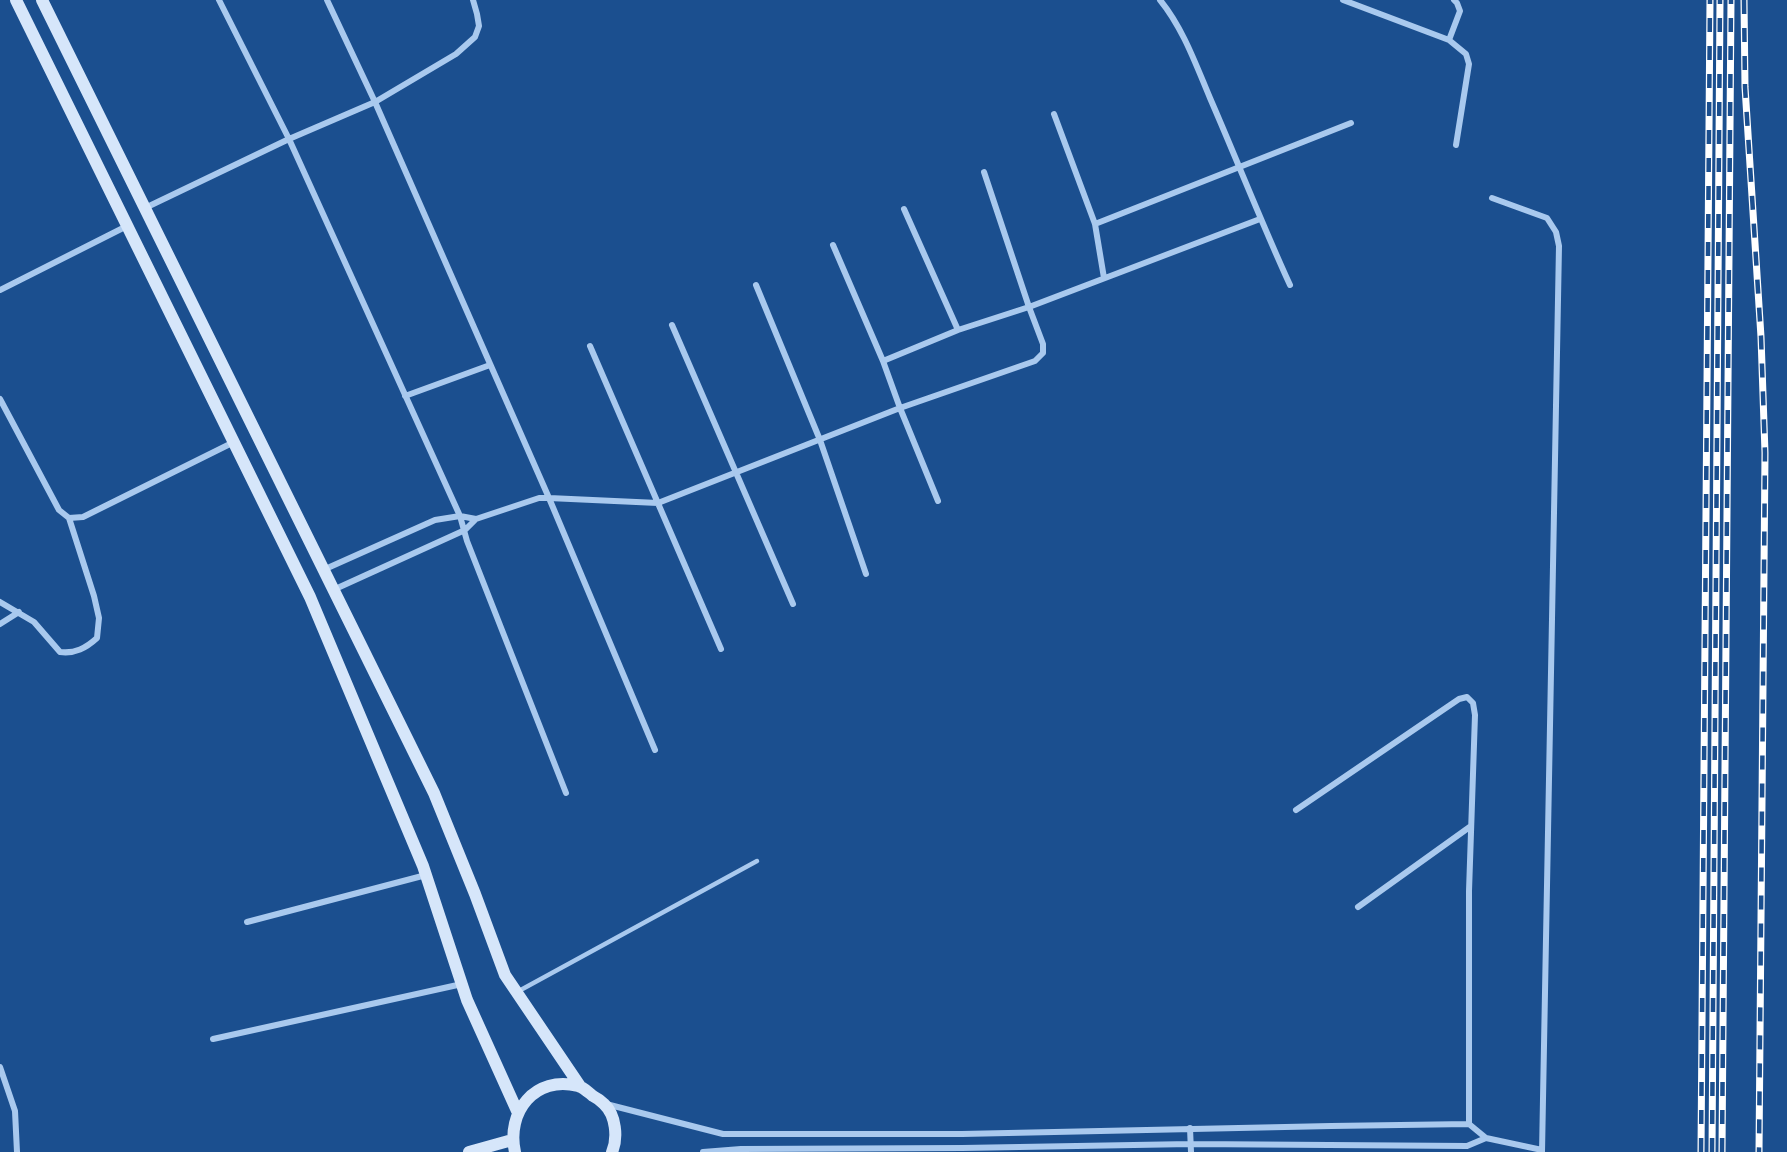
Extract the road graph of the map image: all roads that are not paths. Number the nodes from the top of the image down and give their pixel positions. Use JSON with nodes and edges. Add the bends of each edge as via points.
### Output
{"nodes":[{"id":1,"x":16,"y":0,"type":"edge"},
{"id":2,"x":42,"y":0,"type":"edge"},
{"id":3,"x":219,"y":0,"type":"edge"},
{"id":4,"x":327,"y":0,"type":"edge"},
{"id":5,"x":473,"y":0,"type":"edge"},
{"id":6,"x":1160,"y":0,"type":"edge"},
{"id":7,"x":1342,"y":0,"type":"edge"},
{"id":8,"x":1454,"y":0,"type":"edge"},
{"id":9,"x":1449,"y":40,"type":"junction"},
{"id":10,"x":375,"y":102,"type":"junction"},
{"id":11,"x":1054,"y":114,"type":"dead end"},
{"id":12,"x":1351,"y":123,"type":"dead end"},
{"id":13,"x":289,"y":140,"type":"junction"},
{"id":14,"x":1456,"y":146,"type":"dead end"},
{"id":15,"x":1240,"y":166,"type":"junction"},
{"id":16,"x":984,"y":172,"type":"dead end"},
{"id":17,"x":1492,"y":198,"type":"dead end"},
{"id":18,"x":145,"y":208,"type":"junction"},
{"id":19,"x":904,"y":210,"type":"dead end"},
{"id":20,"x":1260,"y":219,"type":"junction"},
{"id":21,"x":1095,"y":224,"type":"junction"},
{"id":22,"x":127,"y":226,"type":"junction"},
{"id":23,"x":833,"y":245,"type":"dead end"},
{"id":24,"x":1104,"y":278,"type":"junction"},
{"id":25,"x":756,"y":285,"type":"dead end"},
{"id":26,"x":1290,"y":285,"type":"dead end"},
{"id":27,"x":0,"y":290,"type":"edge"},
{"id":28,"x":1029,"y":307,"type":"junction"},
{"id":29,"x":672,"y":325,"type":"dead end"},
{"id":30,"x":958,"y":330,"type":"junction"},
{"id":31,"x":590,"y":346,"type":"dead end"},
{"id":32,"x":883,"y":361,"type":"junction"},
{"id":33,"x":490,"y":365,"type":"junction"},
{"id":34,"x":405,"y":396,"type":"junction"},
{"id":35,"x":1,"y":402,"type":"edge"},
{"id":36,"x":900,"y":408,"type":"junction"},
{"id":37,"x":820,"y":440,"type":"junction"},
{"id":38,"x":234,"y":442,"type":"junction"},
{"id":39,"x":736,"y":473,"type":"junction"},
{"id":40,"x":549,"y":498,"type":"junction"},
{"id":41,"x":938,"y":501,"type":"dead end"},
{"id":42,"x":658,"y":503,"type":"junction"},
{"id":43,"x":460,"y":516,"type":"junction"},
{"id":44,"x":69,"y":518,"type":"junction"},
{"id":45,"x":476,"y":519,"type":"junction"},
{"id":46,"x":465,"y":530,"type":"junction"},
{"id":47,"x":323,"y":570,"type":"junction"},
{"id":48,"x":867,"y":574,"type":"dead end"},
{"id":49,"x":333,"y":590,"type":"junction"},
{"id":50,"x":0,"y":602,"type":"edge"},
{"id":51,"x":793,"y":604,"type":"dead end"},
{"id":52,"x":19,"y":612,"type":"junction"},
{"id":53,"x":0,"y":624,"type":"edge"},
{"id":54,"x":721,"y":649,"type":"dead end"},
{"id":55,"x":655,"y":750,"type":"dead end"},
{"id":56,"x":566,"y":793,"type":"dead end"},
{"id":57,"x":1296,"y":810,"type":"dead end"},
{"id":58,"x":1472,"y":826,"type":"junction"},
{"id":59,"x":757,"y":861,"type":"dead end"},
{"id":60,"x":426,"y":874,"type":"junction"},
{"id":61,"x":1358,"y":907,"type":"dead end"},
{"id":62,"x":247,"y":922,"type":"dead end"},
{"id":63,"x":462,"y":984,"type":"junction"},
{"id":64,"x":516,"y":993,"type":"junction"},
{"id":65,"x":213,"y":1039,"type":"dead end"},
{"id":66,"x":0,"y":1067,"type":"edge"},
{"id":67,"x":580,"y":1086,"type":"junction"},
{"id":68,"x":605,"y":1104,"type":"junction"},
{"id":69,"x":518,"y":1113,"type":"junction"},
{"id":70,"x":1469,"y":1125,"type":"junction"},
{"id":71,"x":1190,"y":1128,"type":"junction"},
{"id":72,"x":1486,"y":1138,"type":"junction"},
{"id":73,"x":1191,"y":1144,"type":"junction"},
{"id":74,"x":514,"y":1146,"type":"edge"},
{"id":75,"x":1542,"y":1151,"type":"edge"},
{"id":76,"x":17,"y":1152,"type":"edge"},
{"id":77,"x":469,"y":1152,"type":"edge"},
{"id":78,"x":612,"y":1152,"type":"edge"},
{"id":79,"x":703,"y":1152,"type":"edge"},
{"id":80,"x":1191,"y":1152,"type":"edge"}],
"edges":[{"from":1,"to":22,"type":"street"},
{"from":2,"to":18,"type":"street"},
{"from":3,"to":13,"type":"street"},
{"from":4,"to":10,"type":"street"},
{"from":5,"to":10,"type":"street","via":[[479,26],[475,37],[456,54]]},
{"from":6,"to":15,"type":"street","via":[[1172,14]]},
{"from":7,"to":9,"type":"street"},
{"from":8,"to":9,"type":"street","via":[[1460,11]]},
{"from":9,"to":14,"type":"street","via":[[1466,54],[1469,64]]},
{"from":10,"to":13,"type":"street"},
{"from":10,"to":33,"type":"street"},
{"from":11,"to":21,"type":"street"},
{"from":12,"to":15,"type":"street"},
{"from":13,"to":18,"type":"street"},
{"from":13,"to":34,"type":"street"},
{"from":15,"to":20,"type":"street"},
{"from":15,"to":21,"type":"street"},
{"from":16,"to":28,"type":"street"},
{"from":17,"to":75,"type":"street","via":[[1547,218],[1559,246]]},
{"from":18,"to":47,"type":"street"},
{"from":19,"to":30,"type":"street"},
{"from":20,"to":24,"type":"street"},
{"from":20,"to":26,"type":"street"},
{"from":21,"to":24,"type":"street"},
{"from":22,"to":27,"type":"street"},
{"from":22,"to":38,"type":"street"},
{"from":23,"to":32,"type":"street"},
{"from":24,"to":28,"type":"street"},
{"from":25,"to":37,"type":"street"},
{"from":28,"to":30,"type":"street"},
{"from":28,"to":36,"type":"street","via":[[1043,344],[1043,352],[1035,361]]},
{"from":29,"to":39,"type":"street"},
{"from":30,"to":32,"type":"street"},
{"from":31,"to":42,"type":"street"},
{"from":32,"to":36,"type":"street"},
{"from":33,"to":34,"type":"street"},
{"from":33,"to":40,"type":"street"},
{"from":34,"to":43,"type":"street"},
{"from":35,"to":44,"type":"street","via":[[58,510]]},
{"from":36,"to":37,"type":"street"},
{"from":36,"to":41,"type":"street"},
{"from":37,"to":39,"type":"street"},
{"from":37,"to":48,"type":"street"},
{"from":38,"to":44,"type":"street","via":[[83,517]]},
{"from":38,"to":60,"type":"street","via":[[310,597]]},
{"from":39,"to":42,"type":"street"},
{"from":39,"to":51,"type":"street"},
{"from":40,"to":42,"type":"street"},
{"from":40,"to":45,"type":"street"},
{"from":40,"to":55,"type":"street"},
{"from":42,"to":54,"type":"street"},
{"from":43,"to":45,"type":"street"},
{"from":43,"to":46,"type":"street"},
{"from":43,"to":47,"type":"street","via":[[435,520]]},
{"from":44,"to":52,"type":"street","via":[[94,596],[99,618],[97,638],[78,650],[60,651],[34,622]]},
{"from":45,"to":46,"type":"street"},
{"from":46,"to":49,"type":"street"},
{"from":46,"to":56,"type":"street"},
{"from":47,"to":49,"type":"street"},
{"from":49,"to":64,"type":"street","via":[[434,793],[505,975]]},
{"from":50,"to":52,"type":"street"},
{"from":52,"to":53,"type":"street"},
{"from":57,"to":58,"type":"street","via":[[1459,699],[1467,698],[1473,703],[1475,715]]},
{"from":58,"to":61,"type":"street"},
{"from":58,"to":70,"type":"street"},
{"from":59,"to":64,"type":"lane"},
{"from":60,"to":62,"type":"street"},
{"from":60,"to":63,"type":"street"},
{"from":63,"to":65,"type":"street"},
{"from":63,"to":69,"type":"street"},
{"from":64,"to":67,"type":"street"},
{"from":66,"to":76,"type":"street","via":[[15,1111]]},
{"from":67,"to":68,"type":"street"},
{"from":67,"to":69,"type":"street","via":[[544,1088],[528,1098]]},
{"from":68,"to":71,"type":"street","via":[[723,1134],[962,1134]]},
{"from":68,"to":78,"type":"street","via":[[615,1132]]},
{"from":69,"to":74,"type":"street","via":[[513,1126]]},
{"from":70,"to":71,"type":"street"},
{"from":70,"to":72,"type":"street"},
{"from":71,"to":73,"type":"street"},
{"from":72,"to":73,"type":"street","via":[[1467,1146]]},
{"from":72,"to":75,"type":"street"},
{"from":73,"to":79,"type":"street"},
{"from":73,"to":80,"type":"street"},
{"from":74,"to":77,"type":"street"}]}
